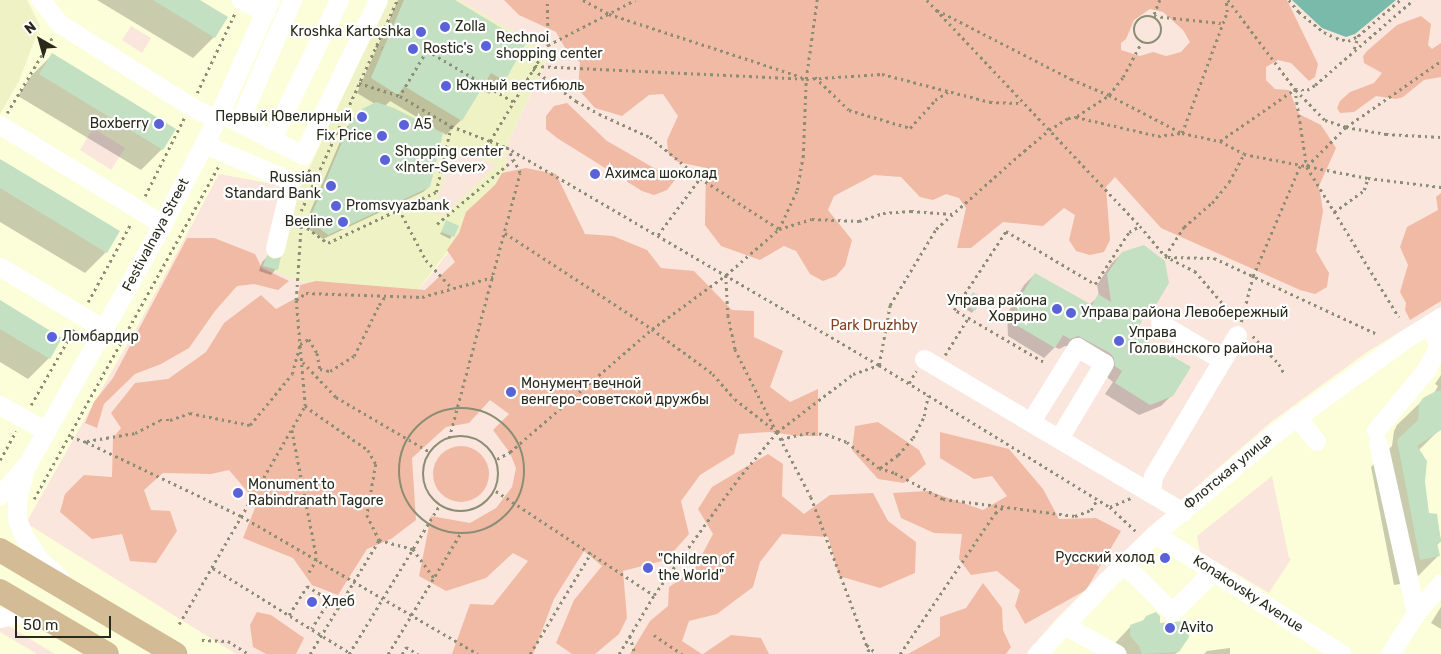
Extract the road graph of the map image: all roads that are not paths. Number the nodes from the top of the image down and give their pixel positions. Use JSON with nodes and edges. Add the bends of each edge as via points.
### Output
{"nodes":[{"id":1,"x":41,"y":0,"type":"edge"},
{"id":2,"x":241,"y":0,"type":"edge"},
{"id":3,"x":292,"y":0,"type":"edge"},
{"id":4,"x":339,"y":0,"type":"edge"},
{"id":5,"x":378,"y":0,"type":"edge"},
{"id":6,"x":267,"y":6,"type":"edge"},
{"id":7,"x":219,"y":116,"type":"junction"},
{"id":8,"x":2,"y":120,"type":"edge"},
{"id":9,"x":239,"y":122,"type":"junction"},
{"id":10,"x":271,"y":140,"type":"junction"},
{"id":11,"x":204,"y":144,"type":"junction"},
{"id":12,"x":162,"y":224,"type":"junction"},
{"id":13,"x":275,"y":248,"type":"dead end"},
{"id":14,"x":0,"y":267,"type":"edge"},
{"id":15,"x":1435,"y":321,"type":"edge"},
{"id":16,"x":1160,"y":323,"type":"dead end"},
{"id":17,"x":104,"y":329,"type":"junction"},
{"id":18,"x":1241,"y":330,"type":"road end"},
{"id":19,"x":1222,"y":360,"type":"junction"},
{"id":20,"x":931,"y":363,"type":"road end"},
{"id":21,"x":0,"y":405,"type":"edge"},
{"id":22,"x":1296,"y":416,"type":"junction"},
{"id":23,"x":1031,"y":421,"type":"junction"},
{"id":24,"x":46,"y":432,"type":"junction"},
{"id":25,"x":1059,"y":438,"type":"junction"},
{"id":26,"x":1316,"y":442,"type":"dead end"},
{"id":27,"x":28,"y":463,"type":"junction"},
{"id":28,"x":1142,"y":494,"type":"junction"},
{"id":29,"x":0,"y":496,"type":"edge"},
{"id":30,"x":1182,"y":512,"type":"junction"},
{"id":31,"x":1148,"y":535,"type":"junction"},
{"id":32,"x":0,"y":550,"type":"edge"},
{"id":33,"x":1124,"y":564,"type":"junction"},
{"id":34,"x":1213,"y":571,"type":"junction"},
{"id":35,"x":1441,"y":583,"type":"edge"},
{"id":36,"x":0,"y":591,"type":"edge"},
{"id":37,"x":85,"y":600,"type":"junction"},
{"id":38,"x":1428,"y":607,"type":"edge"},
{"id":39,"x":34,"y":610,"type":"junction"},
{"id":40,"x":0,"y":618,"type":"edge"},
{"id":41,"x":1064,"y":624,"type":"junction"},
{"id":42,"x":107,"y":654,"type":"edge"},
{"id":43,"x":175,"y":654,"type":"edge"},
{"id":44,"x":1037,"y":654,"type":"edge"},
{"id":45,"x":1117,"y":654,"type":"edge"},
{"id":46,"x":1342,"y":654,"type":"edge"},
{"id":47,"x":1390,"y":654,"type":"edge"}],
"edges":[{"from":1,"to":7,"type":"street","via":[[60,24],[190,106]]},
{"from":2,"to":6,"type":"street"},
{"from":3,"to":9,"type":"street"},
{"from":4,"to":10,"type":"street"},
{"from":5,"to":10,"type":"street","via":[[303,155]]},
{"from":6,"to":7,"type":"street","name":"Festivalnaya Street"},
{"from":7,"to":9,"type":"street"},
{"from":7,"to":11,"type":"street","name":"Festivalnaya Street"},
{"from":8,"to":12,"type":"street"},
{"from":9,"to":10,"type":"street"},
{"from":11,"to":12,"type":"street","name":"Festivalnaya Street"},
{"from":11,"to":13,"type":"street","via":[[291,181]]},
{"from":12,"to":17,"type":"street","name":"Festivalnaya Street"},
{"from":14,"to":17,"type":"street"},
{"from":15,"to":22,"type":"street","name":"Флотская улица"},
{"from":15,"to":38,"type":"street","via":[[1439,346],[1426,370],[1377,436]]},
{"from":16,"to":19,"type":"street"},
{"from":17,"to":24,"type":"street","name":"Festivalnaya Street"},
{"from":18,"to":19,"type":"street"},
{"from":19,"to":28,"type":"street"},
{"from":20,"to":23,"type":"street"},
{"from":21,"to":24,"type":"street"},
{"from":22,"to":26,"type":"street"},
{"from":22,"to":30,"type":"street","name":"Флотская улица"},
{"from":23,"to":25,"type":"street"},
{"from":23,"to":25,"type":"street","via":[[1077,347],[1104,363]]},
{"from":24,"to":27,"type":"street","name":"Festivalnaya Street"},
{"from":25,"to":28,"type":"street"},
{"from":27,"to":29,"type":"street","name":"Festivalnaya Street"},
{"from":27,"to":37,"type":"street","name":"Festivalnaya Street","via":[[19,489],[17,519],[24,536],[39,559]]},
{"from":28,"to":30,"type":"street"},
{"from":30,"to":31,"type":"street","name":"Флотская улица"},
{"from":31,"to":33,"type":"street","name":"Флотская улица"},
{"from":31,"to":34,"type":"street","name":"Konakovsky Avenue"},
{"from":32,"to":37,"type":"main road"},
{"from":33,"to":34,"type":"street","via":[[1172,612]]},
{"from":33,"to":41,"type":"street","name":"Флотская улица"},
{"from":34,"to":46,"type":"street","name":"Konakovsky Avenue"},
{"from":35,"to":38,"type":"street"},
{"from":36,"to":39,"type":"main road"},
{"from":37,"to":43,"type":"main road"},
{"from":38,"to":47,"type":"street"},
{"from":39,"to":40,"type":"street"},
{"from":39,"to":42,"type":"main road"},
{"from":41,"to":44,"type":"street","name":"Флотская улица"},
{"from":41,"to":45,"type":"street"}]}
